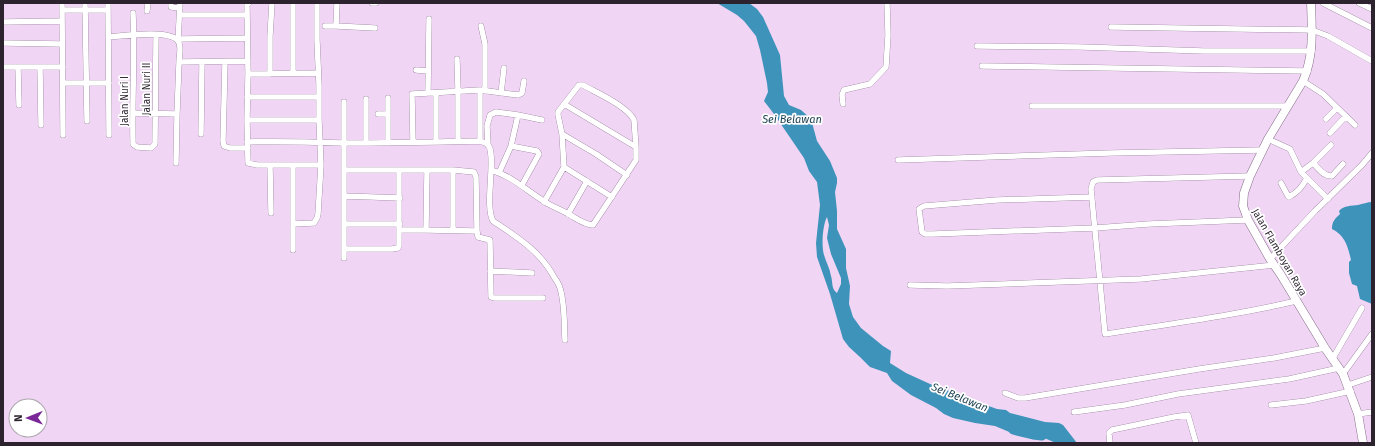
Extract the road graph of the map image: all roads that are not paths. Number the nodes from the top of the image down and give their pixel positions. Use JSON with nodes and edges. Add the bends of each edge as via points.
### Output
{"nodes":[{"id":1,"x":62,"y":3,"type":"edge"},
{"id":2,"x":85,"y":3,"type":"edge"},
{"id":3,"x":108,"y":3,"type":"edge"},
{"id":4,"x":148,"y":3,"type":"edge"},
{"id":5,"x":171,"y":3,"type":"edge"},
{"id":6,"x":249,"y":3,"type":"edge"},
{"id":7,"x":272,"y":3,"type":"edge"},
{"id":8,"x":293,"y":3,"type":"edge"},
{"id":9,"x":317,"y":3,"type":"edge"},
{"id":10,"x":337,"y":3,"type":"edge"},
{"id":11,"x":372,"y":3,"type":"edge"},
{"id":12,"x":376,"y":3,"type":"edge"},
{"id":13,"x":887,"y":3,"type":"edge"},
{"id":14,"x":1311,"y":3,"type":"edge"},
{"id":15,"x":1323,"y":3,"type":"edge"},
{"id":16,"x":1359,"y":3,"type":"edge"},
{"id":17,"x":180,"y":5,"type":"edge"},
{"id":18,"x":1372,"y":9,"type":"edge"},
{"id":19,"x":63,"y":10,"type":"junction"},
{"id":20,"x":85,"y":10,"type":"junction"},
{"id":21,"x":108,"y":10,"type":"junction"},
{"id":22,"x":147,"y":11,"type":"dead end"},
{"id":23,"x":133,"y":13,"type":"dead end"},
{"id":24,"x":180,"y":15,"type":"junction"},
{"id":25,"x":247,"y":15,"type":"junction"},
{"id":26,"x":429,"y":19,"type":"dead end"},
{"id":27,"x":62,"y":21,"type":"junction"},
{"id":28,"x":3,"y":22,"type":"edge"},
{"id":29,"x":325,"y":26,"type":"dead end"},
{"id":30,"x":336,"y":26,"type":"junction"},
{"id":31,"x":481,"y":26,"type":"dead end"},
{"id":32,"x":1111,"y":27,"type":"dead end"},
{"id":33,"x":375,"y":28,"type":"dead end"},
{"id":34,"x":1372,"y":28,"type":"edge"},
{"id":35,"x":1312,"y":30,"type":"junction"},
{"id":36,"x":134,"y":34,"type":"junction"},
{"id":37,"x":156,"y":35,"type":"junction"},
{"id":38,"x":109,"y":37,"type":"junction"},
{"id":39,"x":247,"y":38,"type":"junction"},
{"id":40,"x":178,"y":40,"type":"junction"},
{"id":41,"x":3,"y":43,"type":"edge"},
{"id":42,"x":62,"y":44,"type":"junction"},
{"id":43,"x":978,"y":46,"type":"dead end"},
{"id":44,"x":1312,"y":51,"type":"junction"},
{"id":45,"x":457,"y":59,"type":"dead end"},
{"id":46,"x":248,"y":61,"type":"junction"},
{"id":47,"x":1372,"y":61,"type":"edge"},
{"id":48,"x":179,"y":62,"type":"junction"},
{"id":49,"x":202,"y":62,"type":"junction"},
{"id":50,"x":225,"y":62,"type":"junction"},
{"id":51,"x":982,"y":66,"type":"dead end"},
{"id":52,"x":3,"y":67,"type":"edge"},
{"id":53,"x":40,"y":67,"type":"junction"},
{"id":54,"x":63,"y":67,"type":"junction"},
{"id":55,"x":18,"y":68,"type":"junction"},
{"id":56,"x":504,"y":68,"type":"dead end"},
{"id":57,"x":416,"y":70,"type":"dead end"},
{"id":58,"x":428,"y":71,"type":"junction"},
{"id":59,"x":1308,"y":71,"type":"junction"},
{"id":60,"x":318,"y":73,"type":"junction"},
{"id":61,"x":248,"y":74,"type":"junction"},
{"id":62,"x":270,"y":74,"type":"junction"},
{"id":63,"x":293,"y":74,"type":"junction"},
{"id":64,"x":524,"y":81,"type":"dead end"},
{"id":65,"x":1303,"y":81,"type":"junction"},
{"id":66,"x":63,"y":83,"type":"junction"},
{"id":67,"x":86,"y":83,"type":"junction"},
{"id":68,"x":109,"y":83,"type":"junction"},
{"id":69,"x":458,"y":90,"type":"junction"},
{"id":70,"x":483,"y":90,"type":"junction"},
{"id":71,"x":428,"y":93,"type":"junction"},
{"id":72,"x":436,"y":93,"type":"junction"},
{"id":73,"x":501,"y":93,"type":"junction"},
{"id":74,"x":247,"y":97,"type":"junction"},
{"id":75,"x":319,"y":97,"type":"junction"},
{"id":76,"x":388,"y":98,"type":"dead end"},
{"id":77,"x":366,"y":99,"type":"dead end"},
{"id":78,"x":344,"y":102,"type":"dead end"},
{"id":79,"x":564,"y":104,"type":"junction"},
{"id":80,"x":843,"y":104,"type":"dead end"},
{"id":81,"x":19,"y":105,"type":"dead end"},
{"id":82,"x":1032,"y":106,"type":"dead end"},
{"id":83,"x":1288,"y":106,"type":"junction"},
{"id":84,"x":1337,"y":108,"type":"junction"},
{"id":85,"x":133,"y":113,"type":"junction"},
{"id":86,"x":155,"y":113,"type":"junction"},
{"id":87,"x":177,"y":114,"type":"junction"},
{"id":88,"x":378,"y":114,"type":"dead end"},
{"id":89,"x":388,"y":114,"type":"junction"},
{"id":90,"x":518,"y":115,"type":"junction"},
{"id":91,"x":1346,"y":116,"type":"junction"},
{"id":92,"x":1326,"y":118,"type":"dead end"},
{"id":93,"x":247,"y":120,"type":"junction"},
{"id":94,"x":319,"y":120,"type":"junction"},
{"id":95,"x":542,"y":120,"type":"dead end"},
{"id":96,"x":86,"y":121,"type":"dead end"},
{"id":97,"x":41,"y":125,"type":"dead end"},
{"id":98,"x":1355,"y":125,"type":"dead end"},
{"id":99,"x":1330,"y":133,"type":"dead end"},
{"id":100,"x":201,"y":134,"type":"dead end"},
{"id":101,"x":562,"y":134,"type":"junction"},
{"id":102,"x":63,"y":135,"type":"dead end"},
{"id":103,"x":109,"y":135,"type":"dead end"},
{"id":104,"x":1268,"y":139,"type":"junction"},
{"id":105,"x":458,"y":141,"type":"junction"},
{"id":106,"x":480,"y":141,"type":"junction"},
{"id":107,"x":247,"y":142,"type":"junction"},
{"id":108,"x":320,"y":142,"type":"junction"},
{"id":109,"x":388,"y":142,"type":"junction"},
{"id":110,"x":413,"y":142,"type":"junction"},
{"id":111,"x":436,"y":142,"type":"junction"},
{"id":112,"x":344,"y":143,"type":"junction"},
{"id":113,"x":366,"y":143,"type":"junction"},
{"id":114,"x":155,"y":144,"type":"joint"},
{"id":115,"x":488,"y":145,"type":"junction"},
{"id":116,"x":1330,"y":145,"type":"dead end"},
{"id":117,"x":511,"y":146,"type":"junction"},
{"id":118,"x":636,"y":147,"type":"junction"},
{"id":119,"x":248,"y":148,"type":"junction"},
{"id":120,"x":1263,"y":150,"type":"junction"},
{"id":121,"x":1372,"y":153,"type":"edge"},
{"id":122,"x":898,"y":160,"type":"dead end"},
{"id":123,"x":176,"y":163,"type":"dead end"},
{"id":124,"x":1313,"y":163,"type":"junction"},
{"id":125,"x":1344,"y":164,"type":"dead end"},
{"id":126,"x":270,"y":165,"type":"junction"},
{"id":127,"x":293,"y":165,"type":"junction"},
{"id":128,"x":321,"y":165,"type":"junction"},
{"id":129,"x":564,"y":167,"type":"junction"},
{"id":130,"x":344,"y":170,"type":"junction"},
{"id":131,"x":427,"y":170,"type":"junction"},
{"id":132,"x":453,"y":170,"type":"junction"},
{"id":133,"x":491,"y":170,"type":"junction"},
{"id":134,"x":399,"y":171,"type":"junction"},
{"id":135,"x":1301,"y":172,"type":"junction"},
{"id":136,"x":499,"y":173,"type":"junction"},
{"id":137,"x":627,"y":175,"type":"junction"},
{"id":138,"x":1250,"y":176,"type":"junction"},
{"id":139,"x":1307,"y":178,"type":"junction"},
{"id":140,"x":587,"y":181,"type":"junction"},
{"id":141,"x":1282,"y":183,"type":"dead end"},
{"id":142,"x":522,"y":185,"type":"junction"},
{"id":143,"x":345,"y":196,"type":"junction"},
{"id":144,"x":612,"y":197,"type":"junction"},
{"id":145,"x":1092,"y":197,"type":"junction"},
{"id":146,"x":400,"y":198,"type":"junction"},
{"id":147,"x":1328,"y":199,"type":"junction"},
{"id":148,"x":544,"y":202,"type":"junction"},
{"id":149,"x":271,"y":213,"type":"dead end"},
{"id":150,"x":568,"y":214,"type":"junction"},
{"id":151,"x":1248,"y":220,"type":"junction"},
{"id":152,"x":293,"y":224,"type":"junction"},
{"id":153,"x":344,"y":224,"type":"junction"},
{"id":154,"x":400,"y":227,"type":"junction"},
{"id":155,"x":1095,"y":228,"type":"junction"},
{"id":156,"x":426,"y":230,"type":"junction"},
{"id":157,"x":453,"y":231,"type":"junction"},
{"id":158,"x":476,"y":231,"type":"junction"},
{"id":159,"x":344,"y":249,"type":"junction"},
{"id":160,"x":293,"y":250,"type":"dead end"},
{"id":161,"x":344,"y":258,"type":"dead end"},
{"id":162,"x":1272,"y":262,"type":"junction"},
{"id":163,"x":490,"y":271,"type":"junction"},
{"id":164,"x":532,"y":273,"type":"dead end"},
{"id":165,"x":1100,"y":281,"type":"junction"},
{"id":166,"x":910,"y":285,"type":"dead end"},
{"id":167,"x":543,"y":298,"type":"dead end"},
{"id":168,"x":1296,"y":301,"type":"junction"},
{"id":169,"x":1362,"y":308,"type":"dead end"},
{"id":170,"x":1372,"y":334,"type":"edge"},
{"id":171,"x":565,"y":340,"type":"dead end"},
{"id":172,"x":1324,"y":348,"type":"junction"},
{"id":173,"x":1333,"y":358,"type":"junction"},
{"id":174,"x":1341,"y":371,"type":"junction"},
{"id":175,"x":1372,"y":377,"type":"edge"},
{"id":176,"x":1349,"y":388,"type":"junction"},
{"id":177,"x":1005,"y":393,"type":"dead end"},
{"id":178,"x":1271,"y":405,"type":"dead end"},
{"id":179,"x":1074,"y":412,"type":"dead end"},
{"id":180,"x":1372,"y":412,"type":"edge"},
{"id":181,"x":1358,"y":414,"type":"junction"},
{"id":182,"x":1110,"y":443,"type":"edge"},
{"id":183,"x":1196,"y":443,"type":"edge"},
{"id":184,"x":1364,"y":443,"type":"edge"}],
"edges":[{"from":1,"to":19,"type":"street"},
{"from":2,"to":20,"type":"street"},
{"from":3,"to":21,"type":"street"},
{"from":4,"to":22,"type":"street"},
{"from":5,"to":17,"type":"street","via":[[171,7]]},
{"from":6,"to":25,"type":"street"},
{"from":7,"to":62,"type":"street"},
{"from":8,"to":63,"type":"street"},
{"from":9,"to":60,"type":"street"},
{"from":10,"to":30,"type":"street"},
{"from":11,"to":12,"type":"street"},
{"from":13,"to":80,"type":"street","via":[[886,67],[870,84],[844,90]]},
{"from":14,"to":35,"type":"main road","name":"Jalan Flamboyan Raya"},
{"from":15,"to":34,"type":"street"},
{"from":16,"to":18,"type":"street"},
{"from":17,"to":24,"type":"street"},
{"from":19,"to":20,"type":"street"},
{"from":19,"to":27,"type":"street"},
{"from":20,"to":21,"type":"street"},
{"from":20,"to":67,"type":"street"},
{"from":21,"to":38,"type":"street"},
{"from":23,"to":36,"type":"street","name":"Jalan Nuri I"},
{"from":24,"to":25,"type":"street"},
{"from":24,"to":40,"type":"street"},
{"from":25,"to":39,"type":"street"},
{"from":26,"to":58,"type":"street"},
{"from":27,"to":28,"type":"street"},
{"from":27,"to":42,"type":"street"},
{"from":29,"to":30,"type":"street"},
{"from":30,"to":33,"type":"street"},
{"from":31,"to":70,"type":"street","via":[[485,44]]},
{"from":32,"to":35,"type":"street"},
{"from":35,"to":44,"type":"main road","name":"Jalan Flamboyan Raya"},
{"from":35,"to":47,"type":"street","via":[[1328,36]]},
{"from":36,"to":37,"type":"street"},
{"from":36,"to":38,"type":"street"},
{"from":36,"to":85,"type":"street","name":"Jalan Nuri I"},
{"from":37,"to":40,"type":"street","via":[[171,36]]},
{"from":37,"to":86,"type":"street","name":"Jalan Nuri II"},
{"from":38,"to":68,"type":"street"},
{"from":39,"to":40,"type":"street"},
{"from":39,"to":46,"type":"street"},
{"from":40,"to":48,"type":"street"},
{"from":41,"to":42,"type":"street"},
{"from":42,"to":54,"type":"street"},
{"from":43,"to":44,"type":"street"},
{"from":44,"to":59,"type":"main road","name":"Jalan Flamboyan Raya"},
{"from":45,"to":69,"type":"street"},
{"from":46,"to":50,"type":"street"},
{"from":46,"to":61,"type":"street"},
{"from":48,"to":49,"type":"street"},
{"from":48,"to":87,"type":"street"},
{"from":49,"to":50,"type":"street"},
{"from":49,"to":100,"type":"street"},
{"from":50,"to":119,"type":"street","via":[[224,146]]},
{"from":51,"to":59,"type":"street"},
{"from":52,"to":55,"type":"street"},
{"from":53,"to":54,"type":"street"},
{"from":53,"to":55,"type":"street"},
{"from":53,"to":97,"type":"street"},
{"from":54,"to":66,"type":"street"},
{"from":55,"to":81,"type":"street"},
{"from":56,"to":73,"type":"street"},
{"from":57,"to":58,"type":"street"},
{"from":58,"to":71,"type":"street"},
{"from":59,"to":65,"type":"main road","name":"Jalan Flamboyan Raya"},
{"from":60,"to":63,"type":"street"},
{"from":60,"to":75,"type":"street"},
{"from":61,"to":62,"type":"street"},
{"from":61,"to":74,"type":"street"},
{"from":62,"to":63,"type":"street"},
{"from":64,"to":73,"type":"street","via":[[520,95]]},
{"from":65,"to":83,"type":"main road","name":"Jalan Flamboyan Raya"},
{"from":65,"to":84,"type":"street","via":[[1323,94]]},
{"from":66,"to":67,"type":"street"},
{"from":66,"to":102,"type":"street"},
{"from":67,"to":68,"type":"street"},
{"from":67,"to":96,"type":"street"},
{"from":68,"to":103,"type":"street"},
{"from":69,"to":70,"type":"street"},
{"from":69,"to":72,"type":"street"},
{"from":69,"to":105,"type":"street"},
{"from":70,"to":73,"type":"street"},
{"from":70,"to":106,"type":"street"},
{"from":71,"to":72,"type":"street"},
{"from":71,"to":110,"type":"street","via":[[412,94]]},
{"from":72,"to":111,"type":"street"},
{"from":74,"to":75,"type":"street"},
{"from":74,"to":93,"type":"street"},
{"from":75,"to":94,"type":"street"},
{"from":76,"to":89,"type":"street"},
{"from":77,"to":113,"type":"street"},
{"from":78,"to":112,"type":"street"},
{"from":79,"to":101,"type":"street","via":[[558,115]]},
{"from":79,"to":118,"type":"street"},
{"from":79,"to":118,"type":"street","via":[[581,84],[623,109],[634,120]]},
{"from":82,"to":83,"type":"street"},
{"from":83,"to":104,"type":"main road","name":"Jalan Flamboyan Raya"},
{"from":84,"to":91,"type":"street"},
{"from":84,"to":92,"type":"street"},
{"from":85,"to":86,"type":"street"},
{"from":85,"to":114,"type":"street","name":"Jalan Nuri I","via":[[133,144],[149,148]]},
{"from":86,"to":87,"type":"street"},
{"from":86,"to":114,"type":"street","name":"Jalan Nuri II"},
{"from":87,"to":123,"type":"street"},
{"from":88,"to":89,"type":"street"},
{"from":89,"to":109,"type":"street"},
{"from":90,"to":95,"type":"street"},
{"from":90,"to":115,"type":"street","via":[[496,112],[490,115],[487,126]]},
{"from":90,"to":117,"type":"street"},
{"from":91,"to":98,"type":"street"},
{"from":91,"to":99,"type":"street"},
{"from":93,"to":94,"type":"street"},
{"from":93,"to":107,"type":"street"},
{"from":94,"to":108,"type":"street"},
{"from":101,"to":129,"type":"street"},
{"from":101,"to":137,"type":"street"},
{"from":104,"to":120,"type":"main road","name":"Jalan Flamboyan Raya"},
{"from":104,"to":135,"type":"street","via":[[1290,149]]},
{"from":105,"to":106,"type":"street"},
{"from":105,"to":111,"type":"street"},
{"from":106,"to":115,"type":"street"},
{"from":107,"to":108,"type":"street"},
{"from":107,"to":119,"type":"street"},
{"from":108,"to":112,"type":"street"},
{"from":108,"to":128,"type":"street"},
{"from":109,"to":110,"type":"street"},
{"from":109,"to":113,"type":"street"},
{"from":110,"to":111,"type":"street"},
{"from":112,"to":113,"type":"street"},
{"from":112,"to":130,"type":"street"},
{"from":115,"to":133,"type":"street"},
{"from":116,"to":124,"type":"street"},
{"from":117,"to":136,"type":"street"},
{"from":117,"to":142,"type":"street","via":[[539,152]]},
{"from":118,"to":137,"type":"street","via":[[636,160]]},
{"from":119,"to":126,"type":"street","via":[[248,163]]},
{"from":120,"to":122,"type":"street"},
{"from":120,"to":138,"type":"main road","name":"Jalan Flamboyan Raya"},
{"from":121,"to":147,"type":"street"},
{"from":124,"to":125,"type":"street","via":[[1329,177]]},
{"from":124,"to":135,"type":"street"},
{"from":126,"to":127,"type":"street"},
{"from":126,"to":149,"type":"street"},
{"from":127,"to":128,"type":"street"},
{"from":127,"to":152,"type":"street"},
{"from":128,"to":152,"type":"street","via":[[317,218],[311,224]]},
{"from":129,"to":140,"type":"street"},
{"from":129,"to":148,"type":"street"},
{"from":130,"to":134,"type":"street"},
{"from":130,"to":143,"type":"street"},
{"from":131,"to":132,"type":"street"},
{"from":131,"to":134,"type":"street"},
{"from":131,"to":156,"type":"street"},
{"from":132,"to":157,"type":"street"},
{"from":132,"to":158,"type":"street","via":[[472,171],[475,174]]},
{"from":133,"to":136,"type":"street"},
{"from":133,"to":171,"type":"street","via":[[492,218],[531,248],[550,269],[560,287]]},
{"from":134,"to":146,"type":"street"},
{"from":135,"to":139,"type":"street"},
{"from":136,"to":142,"type":"street"},
{"from":137,"to":144,"type":"street"},
{"from":138,"to":145,"type":"street","via":[[1097,180],[1091,186]]},
{"from":138,"to":151,"type":"main road","name":"Jalan Flamboyan Raya","via":[[1243,199]]},
{"from":139,"to":141,"type":"street","via":[[1302,188],[1289,197]]},
{"from":139,"to":147,"type":"street"},
{"from":140,"to":144,"type":"street"},
{"from":140,"to":150,"type":"street"},
{"from":142,"to":148,"type":"street"},
{"from":143,"to":146,"type":"street"},
{"from":143,"to":153,"type":"street"},
{"from":144,"to":150,"type":"street","via":[[592,225]]},
{"from":145,"to":155,"type":"street"},
{"from":145,"to":155,"type":"street","via":[[997,200],[924,206],[919,211],[922,232],[925,234]]},
{"from":146,"to":154,"type":"street"},
{"from":147,"to":162,"type":"street"},
{"from":148,"to":150,"type":"street"},
{"from":151,"to":155,"type":"street"},
{"from":151,"to":162,"type":"main road","name":"Jalan Flamboyan Raya"},
{"from":152,"to":160,"type":"street"},
{"from":153,"to":154,"type":"street"},
{"from":153,"to":159,"type":"street"},
{"from":154,"to":156,"type":"street"},
{"from":154,"to":159,"type":"street","via":[[398,248]]},
{"from":155,"to":165,"type":"street"},
{"from":156,"to":157,"type":"street"},
{"from":157,"to":158,"type":"street"},
{"from":158,"to":163,"type":"street","via":[[478,237],[490,240]]},
{"from":159,"to":161,"type":"street"},
{"from":162,"to":165,"type":"street","via":[[1141,280]]},
{"from":162,"to":168,"type":"main road","name":"Jalan Flamboyan Raya"},
{"from":163,"to":164,"type":"street"},
{"from":163,"to":167,"type":"street","via":[[491,297]]},
{"from":165,"to":166,"type":"street"},
{"from":165,"to":168,"type":"street","via":[[1105,334],[1216,317]]},
{"from":168,"to":172,"type":"main road","name":"Jalan Flamboyan Raya"},
{"from":169,"to":173,"type":"street"},
{"from":170,"to":174,"type":"street"},
{"from":172,"to":173,"type":"main road","name":"Jalan Flamboyan Raya"},
{"from":172,"to":177,"type":"street","via":[[1025,398]]},
{"from":173,"to":174,"type":"main road","name":"Jalan Flamboyan Raya"},
{"from":174,"to":176,"type":"main road","name":"Jalan Flamboyan Raya"},
{"from":174,"to":179,"type":"street","via":[[1178,394]]},
{"from":175,"to":176,"type":"street"},
{"from":176,"to":178,"type":"street","via":[[1306,401]]},
{"from":176,"to":181,"type":"main road","name":"Jalan Flamboyan Raya"},
{"from":180,"to":181,"type":"street"},
{"from":181,"to":184,"type":"main road","name":"Jalan Flamboyan Raya"},
{"from":182,"to":183,"type":"street","via":[[1109,433],[1112,430],[1188,415]]}]}
